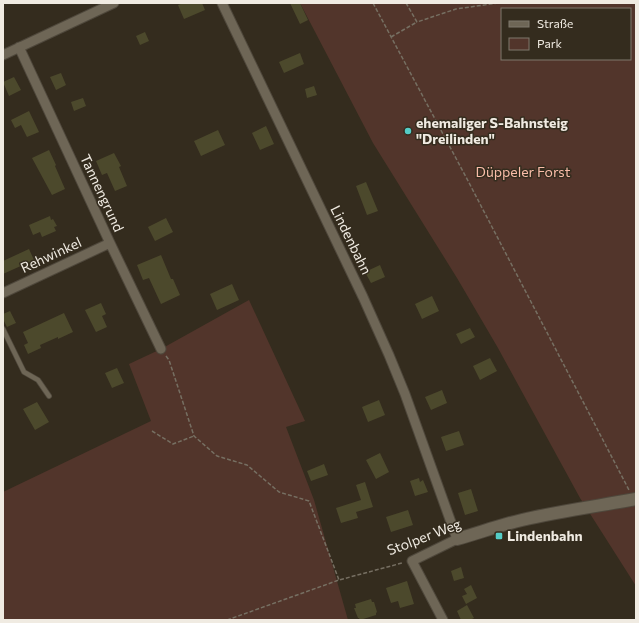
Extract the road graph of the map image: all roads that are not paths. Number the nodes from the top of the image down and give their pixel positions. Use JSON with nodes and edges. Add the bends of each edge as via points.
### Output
{"nodes":[{"id":1,"x":114,"y":3,"type":"edge"},
{"id":2,"x":222,"y":3,"type":"edge"},
{"id":3,"x":19,"y":47,"type":"junction"},
{"id":4,"x":3,"y":55,"type":"edge"},
{"id":5,"x":110,"y":243,"type":"junction"},
{"id":6,"x":3,"y":293,"type":"edge"},
{"id":7,"x":3,"y":329,"type":"edge"},
{"id":8,"x":162,"y":349,"type":"road end"},
{"id":9,"x":50,"y":396,"type":"dead end"},
{"id":10,"x":631,"y":499,"type":"edge"},
{"id":11,"x":458,"y":539,"type":"junction"},
{"id":12,"x":443,"y":620,"type":"edge"}],
"edges":[{"from":1,"to":3,"type":"street"},
{"from":2,"to":11,"type":"street","name":"Lindenbahn","via":[[389,355]]},
{"from":3,"to":4,"type":"street"},
{"from":3,"to":5,"type":"street","name":"Tannengrund"},
{"from":5,"to":6,"type":"street","name":"Rehwinkel"},
{"from":5,"to":8,"type":"street","name":"Tannengrund"},
{"from":7,"to":9,"type":"lane","via":[[24,372],[38,380]]},
{"from":10,"to":11,"type":"street","name":"Stolper Weg","via":[[562,511]]},
{"from":11,"to":12,"type":"street","name":"Stolper Weg","via":[[412,561]]}]}
